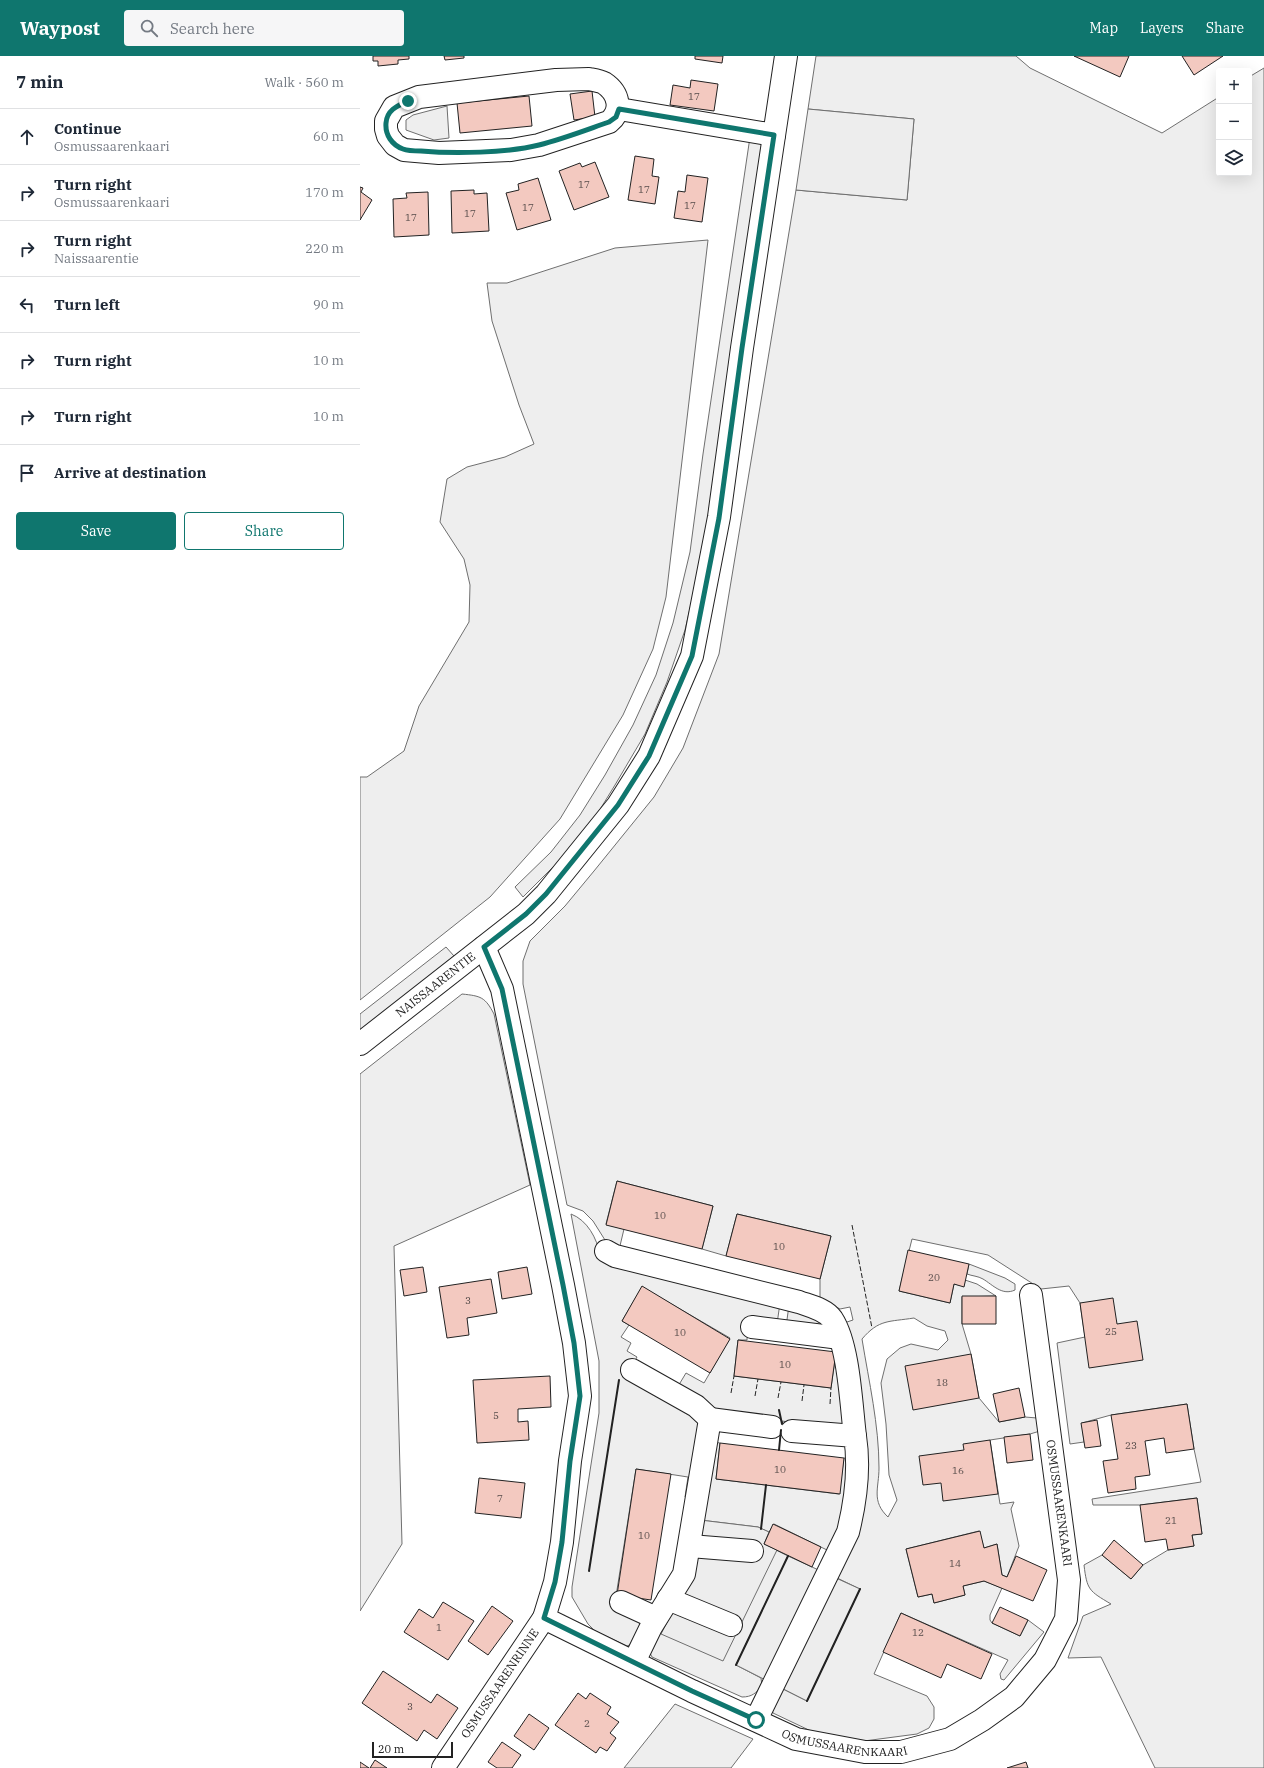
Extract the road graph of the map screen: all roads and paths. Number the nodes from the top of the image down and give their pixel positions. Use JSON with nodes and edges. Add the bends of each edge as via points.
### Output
{"nodes":[{"id":1,"x":786,"y":56,"type":"edge"},
{"id":2,"x":619,"y":109,"type":"junction"},
{"id":3,"x":774,"y":135,"type":"junction"},
{"id":4,"x":484,"y":947,"type":"junction"},
{"id":5,"x":360,"y":1044,"type":"edge"},
{"id":6,"x":606,"y":1251,"type":"dead end"},
{"id":7,"x":1031,"y":1295,"type":"dead end"},
{"id":8,"x":752,"y":1327,"type":"dead end"},
{"id":9,"x":840,"y":1338,"type":"junction"},
{"id":10,"x":632,"y":1370,"type":"dead end"},
{"id":11,"x":710,"y":1419,"type":"junction"},
{"id":12,"x":855,"y":1436,"type":"junction"},
{"id":13,"x":690,"y":1546,"type":"junction"},
{"id":14,"x":752,"y":1551,"type":"dead end"},
{"id":15,"x":668,"y":1599,"type":"junction"},
{"id":16,"x":621,"y":1602,"type":"dead end"},
{"id":17,"x":544,"y":1618,"type":"junction"},
{"id":18,"x":656,"y":1618,"type":"junction"},
{"id":19,"x":731,"y":1625,"type":"dead end"},
{"id":20,"x":634,"y":1662,"type":"junction"},
{"id":21,"x":756,"y":1720,"type":"junction"},
{"id":22,"x":443,"y":1768,"type":"edge"}],
"edges":[{"from":1,"to":3,"type":"street","name":"NAISSAARENTIE"},
{"from":2,"to":2,"type":"street","via":[[611,90],[604,83],[589,79],[556,80],[419,97],[394,107],[386,121],[386,129],[388,136],[404,150],[439,153],[511,150],[539,145],[609,122],[616,117]]},
{"from":2,"to":3,"type":"street"},
{"from":3,"to":4,"type":"street","name":"NAISSAARENTIE","via":[[719,518],[692,656],[649,756],[618,805],[546,894],[526,914]]},
{"from":4,"to":5,"type":"street","name":"NAISSAARENTIE"},
{"from":4,"to":17,"type":"street","via":[[502,989],[574,1343],[580,1396],[562,1542],[555,1582]]},
{"from":6,"to":9,"type":"street","via":[[615,1256],[818,1309],[831,1318]]},
{"from":7,"to":21,"type":"street","name":"OSMUSSAARENKAARI","via":[[1069,1580],[1066,1619],[1045,1660],[1014,1697],[982,1720],[950,1739],[901,1752],[865,1752],[796,1739]]},
{"from":8,"to":9,"type":"street"},
{"from":9,"to":12,"type":"street","via":[[844,1347]]},
{"from":10,"to":11,"type":"street","via":[[696,1406]]},
{"from":11,"to":12,"type":"street"},
{"from":11,"to":13,"type":"street"},
{"from":12,"to":21,"type":"street","via":[[855,1505],[848,1532]]},
{"from":13,"to":14,"type":"street"},
{"from":13,"to":15,"type":"street","via":[[684,1574]]},
{"from":15,"to":18,"type":"street"},
{"from":15,"to":19,"type":"street"},
{"from":16,"to":18,"type":"street"},
{"from":17,"to":20,"type":"street","name":"OSMUSSAARENKAARI"},
{"from":17,"to":22,"type":"street","name":"OSMUSSAARENRINNE"},
{"from":18,"to":20,"type":"street"},
{"from":20,"to":21,"type":"street","name":"OSMUSSAARENKAARI"}]}
